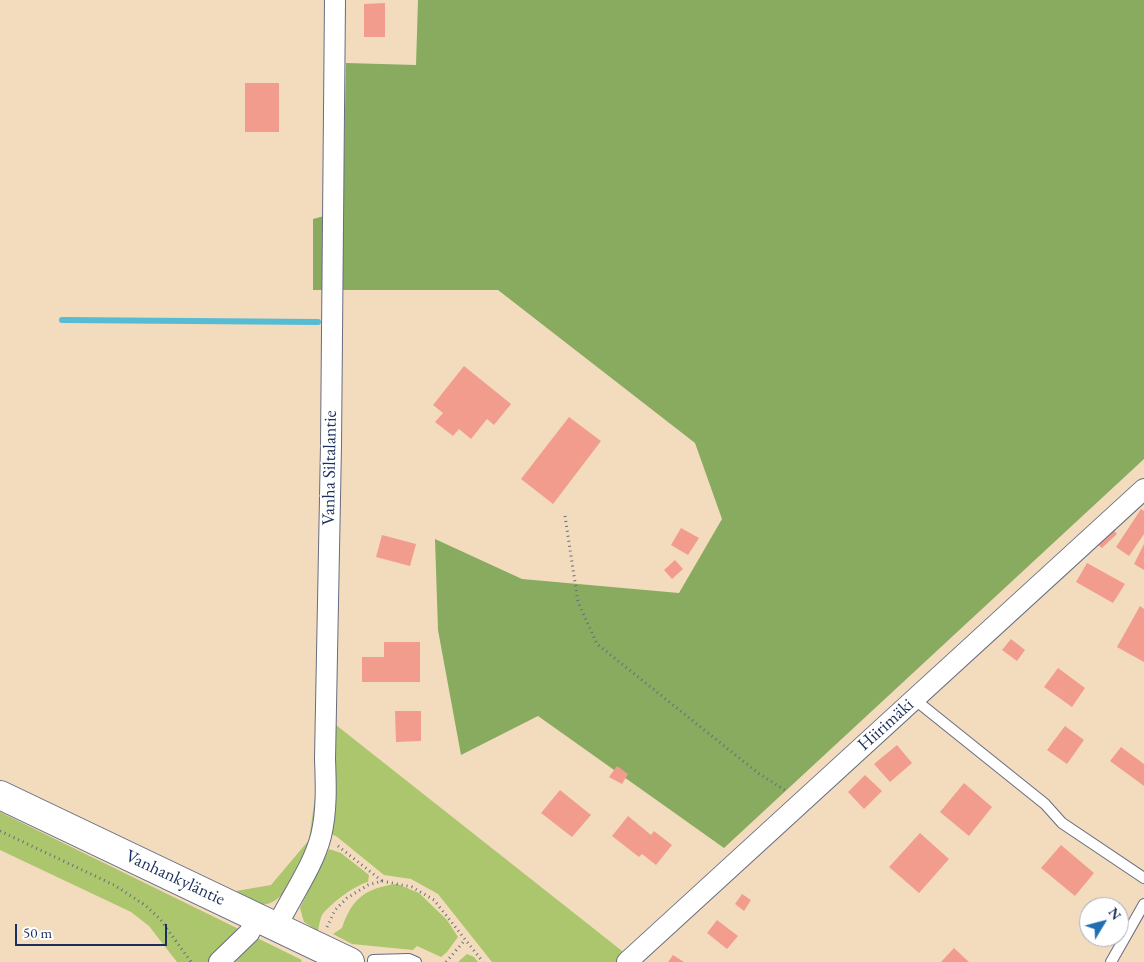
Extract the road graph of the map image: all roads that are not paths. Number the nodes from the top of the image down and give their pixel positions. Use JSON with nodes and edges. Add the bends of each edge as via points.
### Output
{"nodes":[{"id":1,"x":335,"y":0,"type":"edge"},
{"id":2,"x":1144,"y":489,"type":"edge"},
{"id":3,"x":914,"y":699,"type":"junction"},
{"id":4,"x":0,"y":795,"type":"edge"},
{"id":5,"x":1144,"y":878,"type":"edge"},
{"id":6,"x":1144,"y":904,"type":"edge"},
{"id":7,"x":268,"y":922,"type":"junction"},
{"id":8,"x":220,"y":962,"type":"edge"},
{"id":9,"x":350,"y":962,"type":"edge"},
{"id":10,"x":372,"y":962,"type":"edge"},
{"id":11,"x":416,"y":962,"type":"edge"},
{"id":12,"x":627,"y":962,"type":"edge"},
{"id":13,"x":1111,"y":962,"type":"edge"}],
"edges":[{"from":1,"to":7,"type":"street","name":"Vanha Siltalantie","via":[[326,792],[321,836],[303,880],[288,903]]},
{"from":2,"to":3,"type":"street","name":"Hiirimäki"},
{"from":3,"to":5,"type":"lane","via":[[1045,804],[1062,823]]},
{"from":3,"to":12,"type":"street","name":"Hiirimäki"},
{"from":4,"to":7,"type":"street","name":"Vanhankyläntie"},
{"from":6,"to":13,"type":"lane"},
{"from":7,"to":8,"type":"street","name":"Vanha Siltalantie","via":[[249,933]]},
{"from":7,"to":9,"type":"street","name":"Vanhankyläntie"},
{"from":10,"to":11,"type":"lane","via":[[410,959]]}]}
